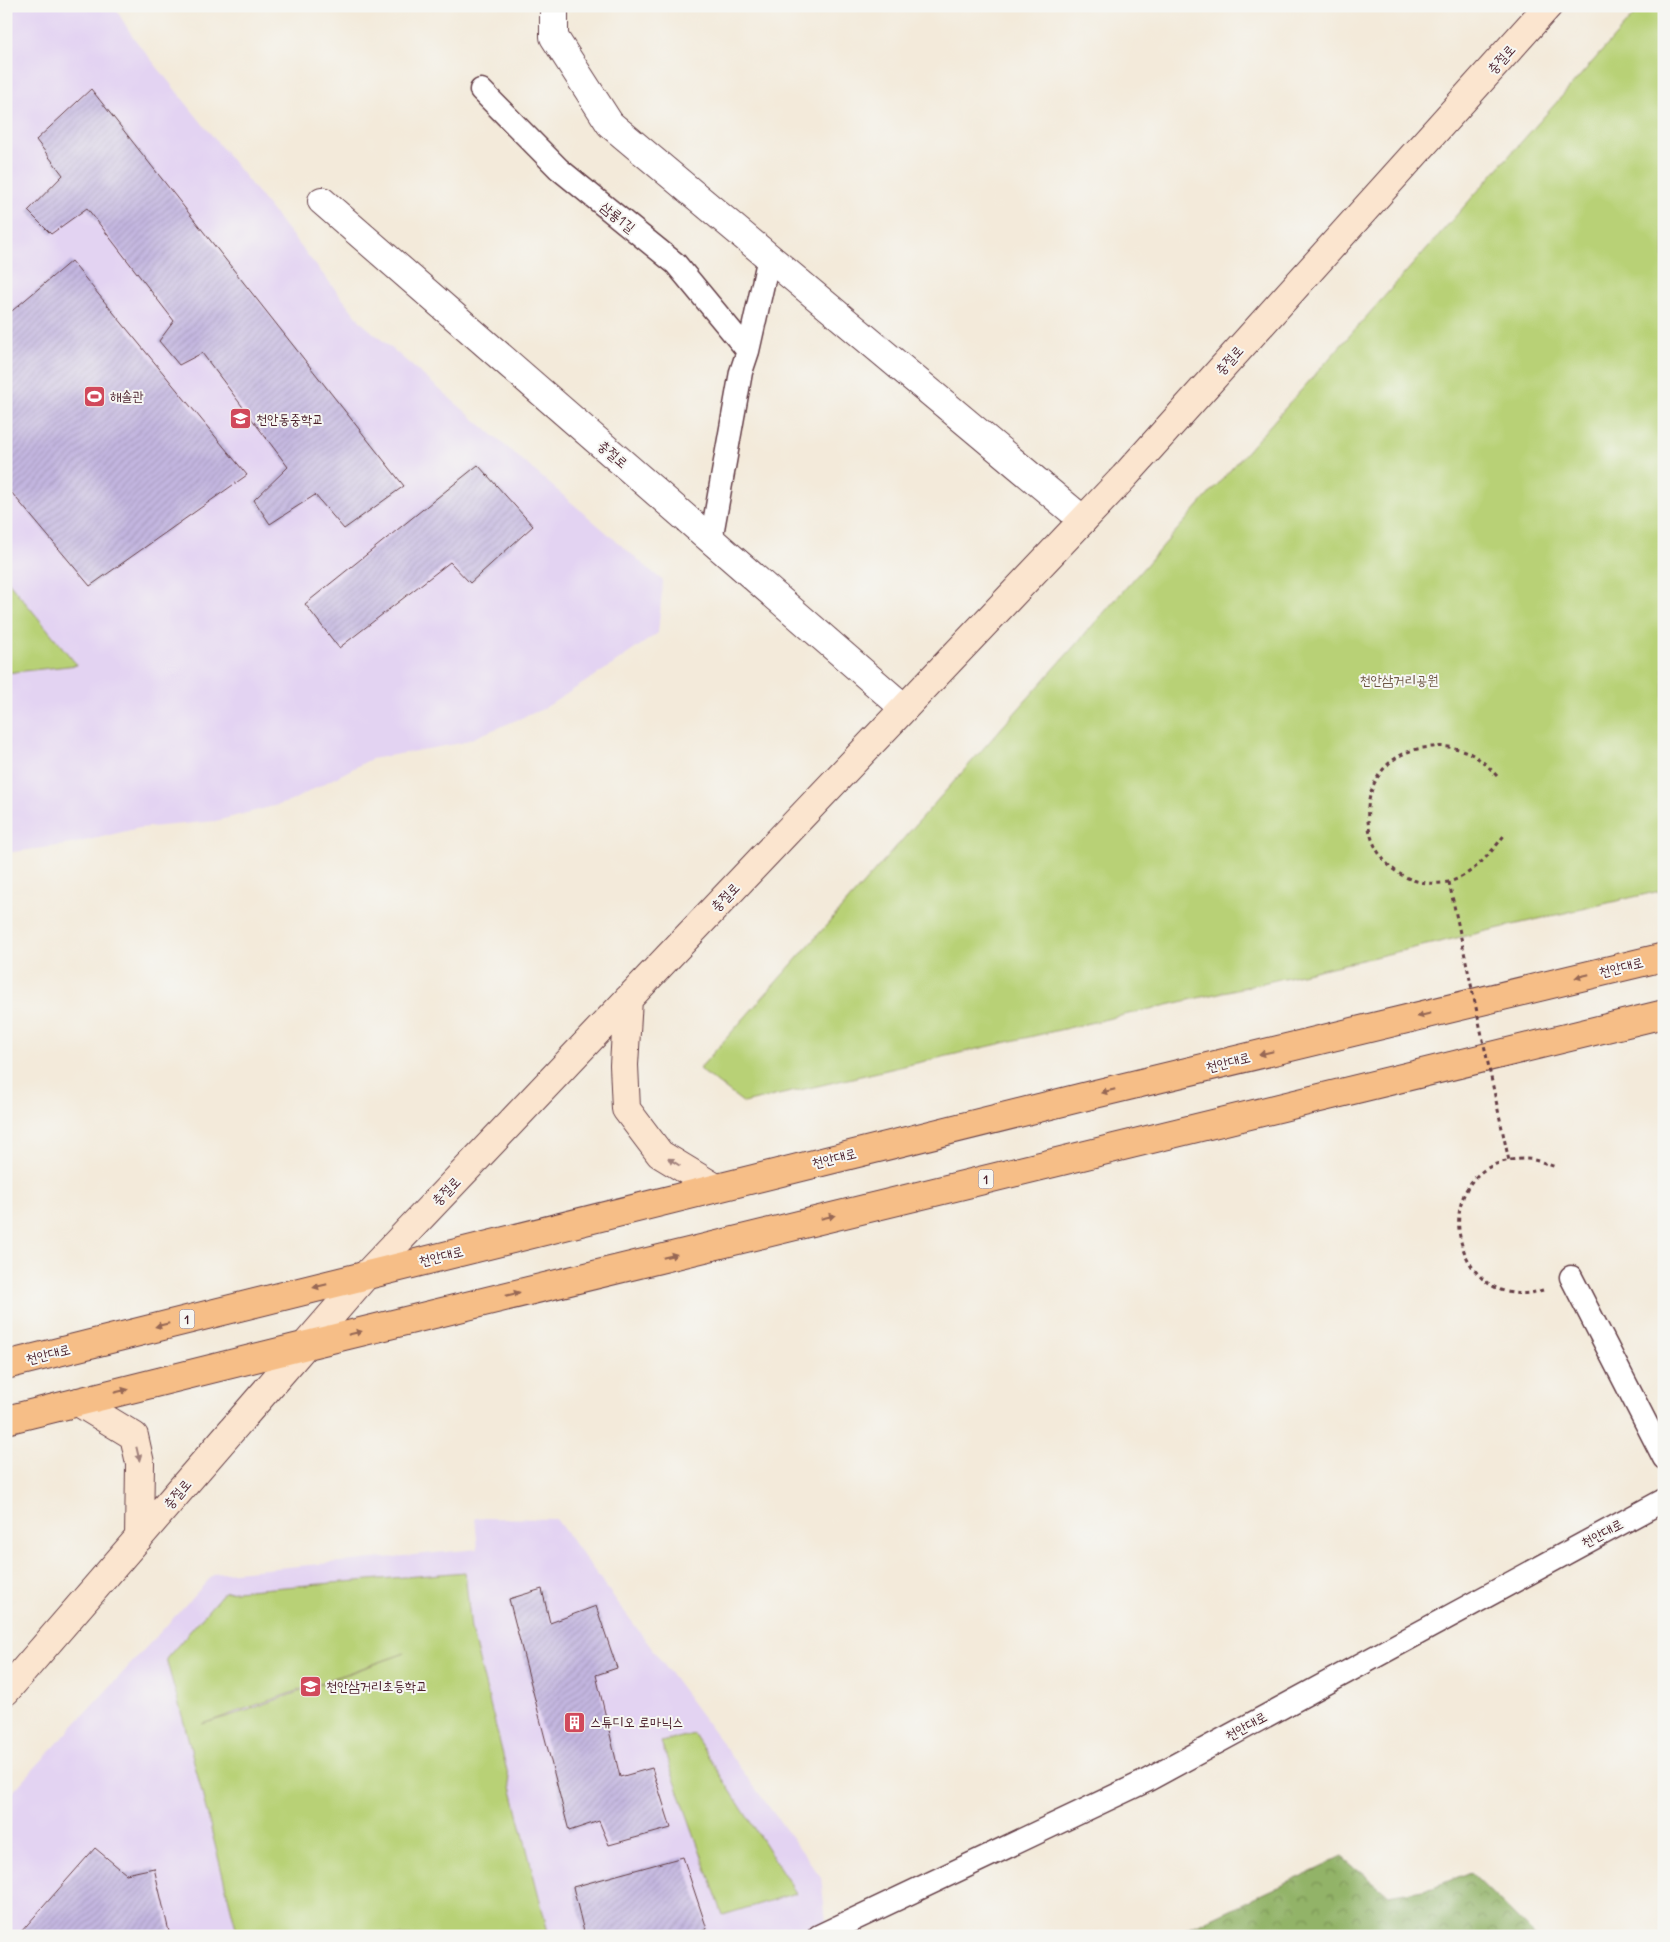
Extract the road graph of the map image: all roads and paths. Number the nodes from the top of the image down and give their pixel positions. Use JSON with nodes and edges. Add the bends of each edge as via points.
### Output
{"nodes":[{"id":1,"x":554,"y":6,"type":"edge"},
{"id":2,"x":1548,"y":6,"type":"edge"},
{"id":3,"x":481,"y":90,"type":"dead end"},
{"id":4,"x":322,"y":201,"type":"dead end"},
{"id":5,"x":769,"y":257,"type":"junction"},
{"id":6,"x":748,"y":351,"type":"junction"},
{"id":7,"x":1083,"y":520,"type":"junction"},
{"id":8,"x":712,"y":540,"type":"junction"},
{"id":9,"x":904,"y":708,"type":"junction"},
{"id":10,"x":1497,"y":776,"type":"dead end"},
{"id":11,"x":1505,"y":834,"type":"dead end"},
{"id":12,"x":1449,"y":882,"type":"junction"},
{"id":13,"x":1664,"y":957,"type":"edge"},
{"id":14,"x":628,"y":999,"type":"junction"},
{"id":15,"x":1664,"y":1014,"type":"edge"},
{"id":16,"x":1509,"y":1161,"type":"junction"},
{"id":17,"x":1556,"y":1167,"type":"dead end"},
{"id":18,"x":716,"y":1188,"type":"junction"},
{"id":19,"x":367,"y":1274,"type":"junction"},
{"id":20,"x":1571,"y":1277,"type":"joint"},
{"id":21,"x":307,"y":1344,"type":"junction"},
{"id":22,"x":6,"y":1365,"type":"edge"},
{"id":23,"x":78,"y":1402,"type":"junction"},
{"id":24,"x":6,"y":1420,"type":"edge"},
{"id":25,"x":1664,"y":1458,"type":"edge"},
{"id":26,"x":1664,"y":1500,"type":"edge"},
{"id":27,"x":139,"y":1538,"type":"junction"},
{"id":28,"x":6,"y":1690,"type":"edge"},
{"id":29,"x":819,"y":1936,"type":"edge"}],
"edges":[{"from":1,"to":5,"type":"street","via":[[554,37],[610,124]]},
{"from":2,"to":7,"type":"street","name":"충절로"},
{"from":3,"to":6,"type":"lane","name":"삼룡1길","via":[[559,169],[676,264]]},
{"from":4,"to":8,"type":"street","name":"충절로"},
{"from":5,"to":6,"type":"lane"},
{"from":5,"to":7,"type":"street"},
{"from":6,"to":8,"type":"lane","via":[[741,372]]},
{"from":7,"to":9,"type":"street","name":"충절로"},
{"from":8,"to":9,"type":"street","name":"충절로"},
{"from":9,"to":14,"type":"street","name":"충절로"},
{"from":10,"to":12,"type":"path","via":[[1474,754],[1458,747],[1439,746],[1415,749],[1392,760],[1375,781],[1368,798],[1367,819],[1373,844],[1382,858],[1391,868],[1418,882]]},
{"from":11,"to":12,"type":"path","via":[[1492,852],[1473,869]]},
{"from":12,"to":16,"type":"path","bridge":true},
{"from":13,"to":18,"type":"main road","name":"천안대로","number":"1","one_way":true},
{"from":18,"to":14,"type":"street","one_way":true,"via":[[660,1154],[626,1109],[624,1066]]},
{"from":14,"to":19,"type":"street","name":"충절로"},
{"from":21,"to":15,"type":"main road","number":"1","one_way":true},
{"from":16,"to":17,"type":"path","via":[[1523,1159]]},
{"from":16,"to":20,"type":"path","via":[[1482,1171],[1468,1184],[1461,1202],[1459,1235],[1471,1267],[1484,1281],[1502,1290],[1519,1293],[1538,1292]]},
{"from":18,"to":19,"type":"main road","name":"천안대로","number":"1"},
{"from":19,"to":21,"type":"street","name":"충절로"},
{"from":19,"to":22,"type":"main road","name":"천안대로","number":"1","one_way":true},
{"from":20,"to":25,"type":"lane"},
{"from":23,"to":21,"type":"main road","number":"1","one_way":true},
{"from":21,"to":27,"type":"street","name":"충절로"},
{"from":23,"to":24,"type":"main road","number":"1"},
{"from":23,"to":27,"type":"street","one_way":true,"via":[[134,1436],[140,1463]]},
{"from":26,"to":29,"type":"lane","name":"천안대로","via":[[1146,1781]]},
{"from":27,"to":28,"type":"street","name":"충절로"}]}
